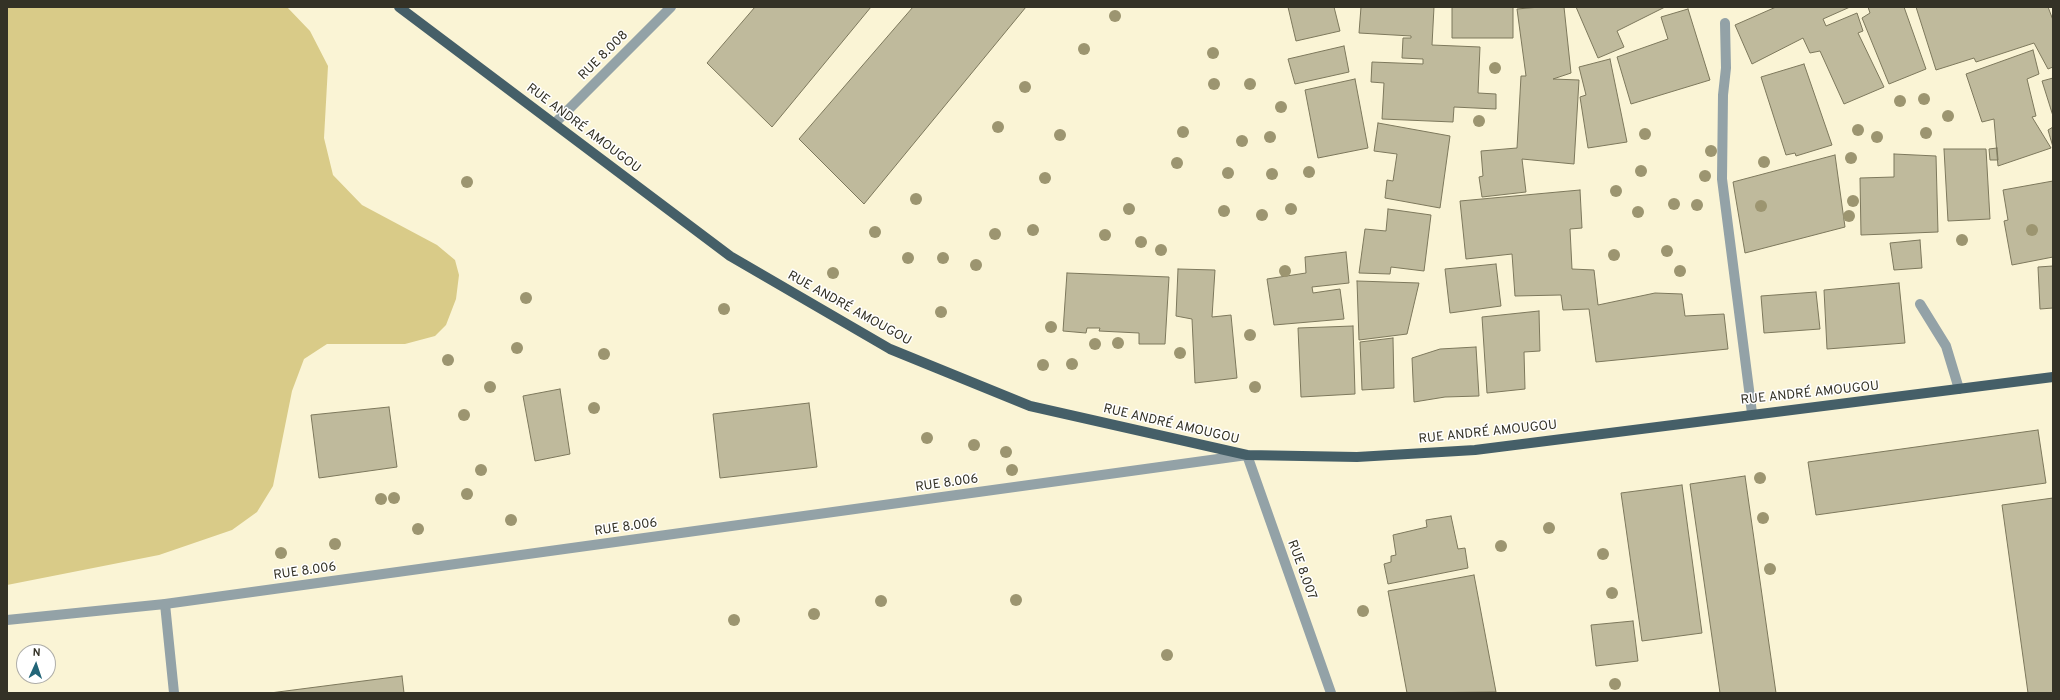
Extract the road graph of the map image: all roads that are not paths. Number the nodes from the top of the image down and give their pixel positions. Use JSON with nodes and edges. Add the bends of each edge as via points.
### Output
{"nodes":[{"id":1,"x":399,"y":7,"type":"edge"},
{"id":2,"x":672,"y":7,"type":"edge"},
{"id":3,"x":1725,"y":23,"type":"dead end"},
{"id":4,"x":555,"y":124,"type":"junction"},
{"id":5,"x":1920,"y":304,"type":"dead end"},
{"id":6,"x":2053,"y":377,"type":"edge"},
{"id":7,"x":1958,"y":389,"type":"junction"},
{"id":8,"x":1752,"y":413,"type":"junction"},
{"id":9,"x":1247,"y":455,"type":"junction"},
{"id":10,"x":166,"y":604,"type":"junction"},
{"id":11,"x":7,"y":620,"type":"edge"},
{"id":12,"x":174,"y":693,"type":"edge"},
{"id":13,"x":1331,"y":693,"type":"edge"}],
"edges":[{"from":1,"to":4,"type":"main road","name":"RUE ANDRÉ AMOUGOU"},
{"from":2,"to":4,"type":"street","name":"RUE 8.008"},
{"from":3,"to":8,"type":"street","via":[[1722,179]]},
{"from":4,"to":9,"type":"main road","name":"RUE ANDRÉ AMOUGOU","via":[[730,256],[890,349],[1030,406]]},
{"from":5,"to":7,"type":"street","via":[[1946,346]]},
{"from":6,"to":7,"type":"main road","name":"RUE ANDRÉ AMOUGOU"},
{"from":7,"to":8,"type":"main road","name":"RUE ANDRÉ AMOUGOU"},
{"from":8,"to":9,"type":"main road","name":"RUE ANDRÉ AMOUGOU","via":[[1475,450],[1357,457]]},
{"from":9,"to":10,"type":"street","name":"RUE 8.006"},
{"from":9,"to":13,"type":"street","name":"RUE 8.007"},
{"from":10,"to":11,"type":"street","name":"RUE 8.006"},
{"from":10,"to":12,"type":"street"}]}
